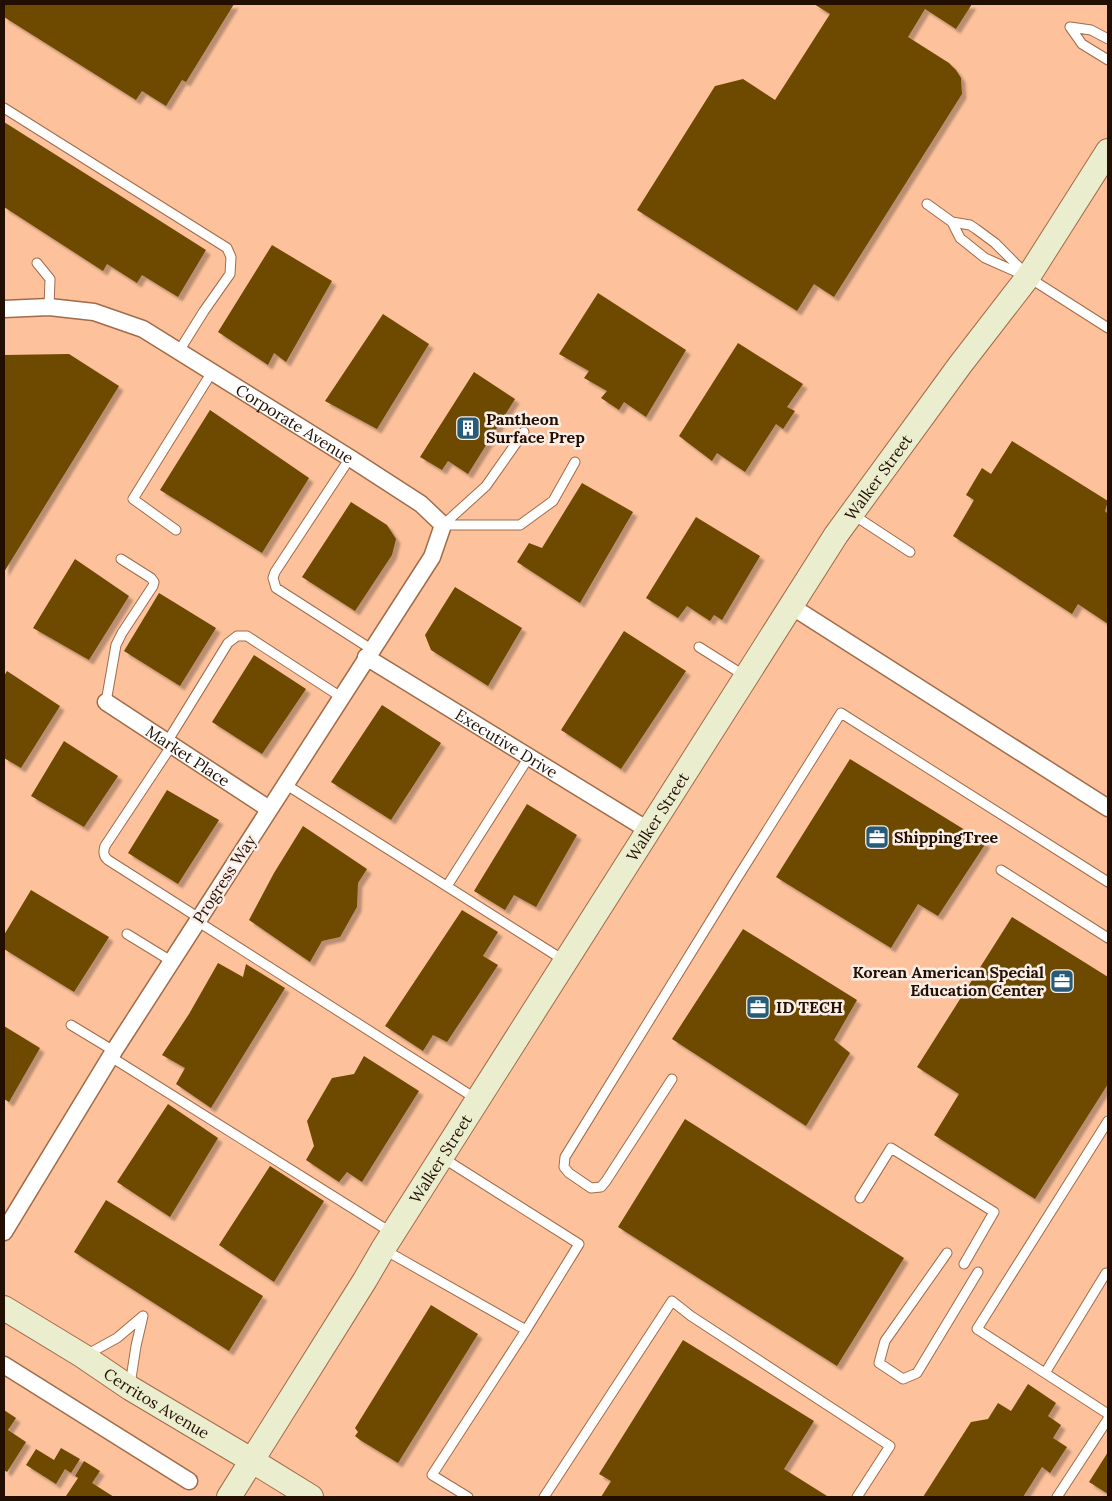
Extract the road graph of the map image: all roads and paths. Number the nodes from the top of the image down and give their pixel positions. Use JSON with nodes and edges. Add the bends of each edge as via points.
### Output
{"nodes":[{"id":1,"x":1108,"y":39,"type":"edge"},
{"id":2,"x":1108,"y":60,"type":"edge"},
{"id":3,"x":4,"y":108,"type":"edge"},
{"id":4,"x":1108,"y":151,"type":"edge"},
{"id":5,"x":928,"y":204,"type":"dead end"},
{"id":6,"x":952,"y":222,"type":"junction"},
{"id":7,"x":37,"y":263,"type":"dead end"},
{"id":8,"x":1028,"y":277,"type":"junction"},
{"id":9,"x":48,"y":307,"type":"junction"},
{"id":10,"x":4,"y":309,"type":"edge"},
{"id":11,"x":1108,"y":326,"type":"edge"},
{"id":12,"x":179,"y":350,"type":"junction"},
{"id":13,"x":212,"y":372,"type":"junction"},
{"id":14,"x":524,"y":432,"type":"dead end"},
{"id":15,"x":350,"y":458,"type":"junction"},
{"id":16,"x":576,"y":462,"type":"dead end"},
{"id":17,"x":852,"y":514,"type":"junction"},
{"id":18,"x":443,"y":525,"type":"junction"},
{"id":19,"x":176,"y":530,"type":"dead end"},
{"id":20,"x":910,"y":552,"type":"dead end"},
{"id":21,"x":121,"y":559,"type":"dead end"},
{"id":22,"x":791,"y":606,"type":"junction"},
{"id":23,"x":699,"y":647,"type":"dead end"},
{"id":24,"x":369,"y":653,"type":"junction"},
{"id":25,"x":746,"y":677,"type":"junction"},
{"id":26,"x":341,"y":697,"type":"junction"},
{"id":27,"x":106,"y":702,"type":"joint"},
{"id":28,"x":170,"y":743,"type":"junction"},
{"id":29,"x":529,"y":757,"type":"junction"},
{"id":30,"x":285,"y":784,"type":"junction"},
{"id":31,"x":1108,"y":808,"type":"edge"},
{"id":32,"x":269,"y":809,"type":"junction"},
{"id":33,"x":648,"y":830,"type":"junction"},
{"id":34,"x":1001,"y":870,"type":"dead end"},
{"id":35,"x":1108,"y":882,"type":"edge"},
{"id":36,"x":446,"y":886,"type":"junction"},
{"id":37,"x":198,"y":919,"type":"junction"},
{"id":38,"x":128,"y":934,"type":"dead end"},
{"id":39,"x":1108,"y":938,"type":"edge"},
{"id":40,"x":171,"y":961,"type":"junction"},
{"id":41,"x":565,"y":961,"type":"junction"},
{"id":42,"x":71,"y":1025,"type":"dead end"},
{"id":43,"x":112,"y":1054,"type":"junction"},
{"id":44,"x":672,"y":1079,"type":"dead end"},
{"id":45,"x":478,"y":1100,"type":"junction"},
{"id":46,"x":1108,"y":1121,"type":"edge"},
{"id":47,"x":442,"y":1158,"type":"junction"},
{"id":48,"x":860,"y":1198,"type":"dead end"},
{"id":49,"x":4,"y":1232,"type":"edge"},
{"id":50,"x":388,"y":1241,"type":"junction"},
{"id":51,"x":947,"y":1253,"type":"dead end"},
{"id":52,"x":964,"y":1264,"type":"dead end"},
{"id":53,"x":978,"y":1272,"type":"dead end"},
{"id":54,"x":1106,"y":1273,"type":"dead end"},
{"id":55,"x":4,"y":1308,"type":"edge"},
{"id":56,"x":526,"y":1330,"type":"junction"},
{"id":57,"x":83,"y":1356,"type":"junction"},
{"id":58,"x":4,"y":1365,"type":"edge"},
{"id":59,"x":1045,"y":1373,"type":"junction"},
{"id":60,"x":130,"y":1388,"type":"junction"},
{"id":61,"x":1108,"y":1414,"type":"edge"},
{"id":62,"x":1108,"y":1419,"type":"edge"},
{"id":63,"x":252,"y":1460,"type":"junction"},
{"id":64,"x":189,"y":1481,"type":"dead end"},
{"id":65,"x":229,"y":1497,"type":"edge"},
{"id":66,"x":311,"y":1497,"type":"edge"},
{"id":67,"x":468,"y":1497,"type":"edge"},
{"id":68,"x":544,"y":1497,"type":"edge"},
{"id":69,"x":857,"y":1497,"type":"edge"},
{"id":70,"x":1057,"y":1497,"type":"edge"}],
"edges":[{"from":1,"to":2,"type":"lane","via":[[1092,30],[1070,27],[1082,44]]},
{"from":3,"to":12,"type":"lane","via":[[227,248],[231,256],[230,274]]},
{"from":4,"to":8,"type":"main road","name":"Walker Street"},
{"from":5,"to":6,"type":"lane"},
{"from":6,"to":8,"type":"lane","via":[[976,229],[995,243]]},
{"from":6,"to":8,"type":"lane","via":[[960,238],[985,258]]},
{"from":7,"to":9,"type":"lane","via":[[50,279]]},
{"from":8,"to":11,"type":"lane"},
{"from":8,"to":17,"type":"main road","name":"Walker Street"},
{"from":9,"to":10,"type":"street","name":"Corporate Avenue"},
{"from":9,"to":12,"type":"street","name":"Corporate Avenue","via":[[94,312],[144,329]]},
{"from":12,"to":13,"type":"street","name":"Corporate Avenue"},
{"from":13,"to":15,"type":"street","name":"Corporate Avenue"},
{"from":13,"to":19,"type":"lane","via":[[133,499]]},
{"from":14,"to":18,"type":"lane","via":[[486,486]]},
{"from":15,"to":18,"type":"street","name":"Corporate Avenue","via":[[421,504]]},
{"from":15,"to":24,"type":"lane","via":[[273,578],[276,588]]},
{"from":16,"to":18,"type":"lane","via":[[553,501],[520,526]]},
{"from":17,"to":20,"type":"lane"},
{"from":17,"to":22,"type":"main road","name":"Walker Street"},
{"from":18,"to":24,"type":"street","name":"Progress Way","via":[[432,557]]},
{"from":21,"to":27,"type":"lane","via":[[154,582],[116,645]]},
{"from":22,"to":25,"type":"main road","name":"Walker Street"},
{"from":22,"to":31,"type":"street"},
{"from":23,"to":25,"type":"lane"},
{"from":24,"to":26,"type":"street","name":"Progress Way"},
{"from":24,"to":29,"type":"street","name":"Executive Drive"},
{"from":25,"to":33,"type":"main road","name":"Walker Street"},
{"from":26,"to":28,"type":"lane","via":[[247,636],[237,636],[228,643]]},
{"from":26,"to":30,"type":"street","name":"Progress Way"},
{"from":27,"to":28,"type":"street","name":"Market Place"},
{"from":28,"to":32,"type":"street","name":"Market Place"},
{"from":28,"to":37,"type":"lane","via":[[103,852],[108,860]]},
{"from":29,"to":33,"type":"street","name":"Executive Drive"},
{"from":29,"to":36,"type":"lane"},
{"from":30,"to":32,"type":"street","name":"Progress Way"},
{"from":30,"to":36,"type":"lane"},
{"from":32,"to":37,"type":"street","name":"Progress Way"},
{"from":33,"to":41,"type":"main road","name":"Walker Street"},
{"from":34,"to":39,"type":"lane"},
{"from":35,"to":44,"type":"lane","via":[[841,713],[565,1157],[564,1166],[569,1173],[591,1188],[601,1187]]},
{"from":36,"to":41,"type":"lane"},
{"from":37,"to":40,"type":"street","name":"Progress Way"},
{"from":37,"to":45,"type":"lane"},
{"from":38,"to":40,"type":"lane"},
{"from":40,"to":43,"type":"street","name":"Progress Way"},
{"from":41,"to":45,"type":"main road","name":"Walker Street"},
{"from":42,"to":43,"type":"lane"},
{"from":43,"to":49,"type":"street","name":"Progress Way"},
{"from":43,"to":50,"type":"lane"},
{"from":45,"to":47,"type":"main road","name":"Walker Street"},
{"from":46,"to":59,"type":"lane","via":[[977,1329]]},
{"from":47,"to":50,"type":"main road","name":"Walker Street"},
{"from":47,"to":56,"type":"lane","via":[[579,1244]]},
{"from":48,"to":52,"type":"lane","via":[[891,1148],[994,1212]]},
{"from":50,"to":56,"type":"lane"},
{"from":50,"to":63,"type":"main road","name":"Walker Street"},
{"from":51,"to":53,"type":"lane","via":[[885,1341],[879,1363],[903,1379],[917,1373]]},
{"from":54,"to":59,"type":"lane"},
{"from":55,"to":57,"type":"main road","name":"Cerritos Avenue"},
{"from":56,"to":67,"type":"lane","via":[[432,1475]]},
{"from":57,"to":60,"type":"main road","name":"Cerritos Avenue"},
{"from":57,"to":60,"type":"lane","via":[[118,1338],[143,1316]]},
{"from":58,"to":64,"type":"street"},
{"from":59,"to":61,"type":"lane"},
{"from":60,"to":63,"type":"main road","name":"Cerritos Avenue"},
{"from":62,"to":70,"type":"lane"},
{"from":63,"to":65,"type":"main road","name":"Walker Street"},
{"from":63,"to":66,"type":"main road","name":"Cerritos Avenue"},
{"from":68,"to":69,"type":"lane","via":[[672,1301],[890,1446]]}]}
